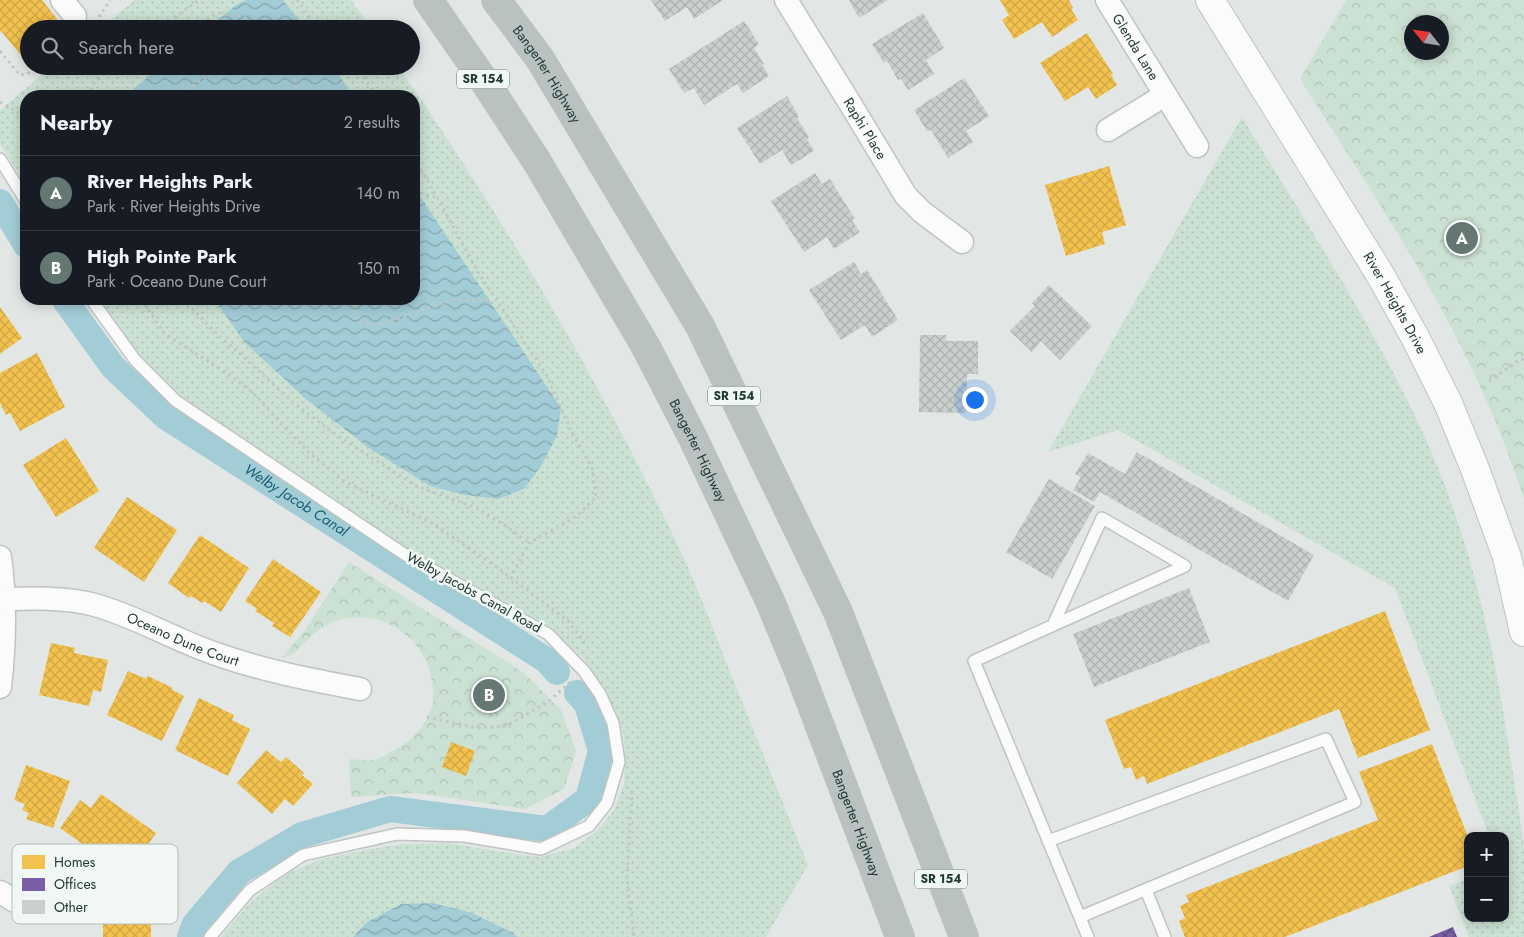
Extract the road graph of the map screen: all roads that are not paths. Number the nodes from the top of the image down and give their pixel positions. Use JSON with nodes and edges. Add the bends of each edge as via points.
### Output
{"nodes":[{"id":1,"x":428,"y":0,"type":"edge"},
{"id":2,"x":496,"y":0,"type":"edge"},
{"id":3,"x":786,"y":0,"type":"edge"},
{"id":4,"x":1107,"y":0,"type":"edge"},
{"id":5,"x":1210,"y":0,"type":"edge"},
{"id":6,"x":1165,"y":95,"type":"junction"},
{"id":7,"x":1108,"y":130,"type":"dead end"},
{"id":8,"x":1197,"y":146,"type":"dead end"},
{"id":9,"x":0,"y":159,"type":"edge"},
{"id":10,"x":20,"y":191,"type":"edge"},
{"id":11,"x":962,"y":242,"type":"dead end"},
{"id":12,"x":95,"y":305,"type":"edge"},
{"id":13,"x":1516,"y":555,"type":"edge"},
{"id":14,"x":0,"y":557,"type":"edge"},
{"id":15,"x":3,"y":600,"type":"edge"},
{"id":16,"x":1052,"y":626,"type":"junction"},
{"id":17,"x":1524,"y":632,"type":"edge"},
{"id":18,"x":0,"y":687,"type":"edge"},
{"id":19,"x":360,"y":689,"type":"dead end"},
{"id":20,"x":1048,"y":841,"type":"junction"},
{"id":21,"x":1146,"y":890,"type":"junction"},
{"id":22,"x":1080,"y":917,"type":"junction"},
{"id":23,"x":210,"y":937,"type":"edge"},
{"id":24,"x":900,"y":937,"type":"edge"},
{"id":25,"x":964,"y":937,"type":"edge"},
{"id":26,"x":1088,"y":937,"type":"edge"},
{"id":27,"x":1165,"y":937,"type":"edge"}],
"edges":[{"from":1,"to":24,"type":"highway","name":"Bangerter Highway","number":"SR 154","via":[[536,160],[646,347],[693,438],[770,601]]},
{"from":2,"to":25,"type":"highway","name":"Bangerter Highway","number":"SR 154","via":[[540,59],[700,326],[838,612]]},
{"from":3,"to":11,"type":"street","name":"Raphi Place","via":[[906,196]]},
{"from":4,"to":6,"type":"street","name":"Glenda Lane"},
{"from":5,"to":13,"type":"street","name":"River Heights Drive","via":[[1381,276],[1416,339]]},
{"from":6,"to":7,"type":"street","name":"Glenda Lane"},
{"from":6,"to":8,"type":"street","name":"Glenda Lane"},
{"from":9,"to":10,"type":"lane"},
{"from":12,"to":23,"type":"lane","name":"Welby Jacobs Canal Road","via":[[136,360],[176,401],[404,554],[548,634],[584,671],[600,694],[613,723],[619,762],[607,802],[589,826],[541,848],[464,836],[397,834],[303,855],[250,890]]},
{"from":13,"to":17,"type":"street","name":"River Heights Drive"},
{"from":14,"to":15,"type":"street"},
{"from":15,"to":18,"type":"street"},
{"from":15,"to":19,"type":"street","name":"Oceano Dune Court","via":[[52,599],[94,605],[218,655],[279,673]]},
{"from":16,"to":16,"type":"lane","via":[[1123,594],[1185,566],[1102,518]]},
{"from":16,"to":20,"type":"lane","via":[[974,661]]},
{"from":20,"to":21,"type":"lane","via":[[1326,739],[1356,802]]},
{"from":20,"to":22,"type":"lane"},
{"from":21,"to":22,"type":"lane"},
{"from":21,"to":27,"type":"lane"},
{"from":22,"to":26,"type":"lane"}]}
